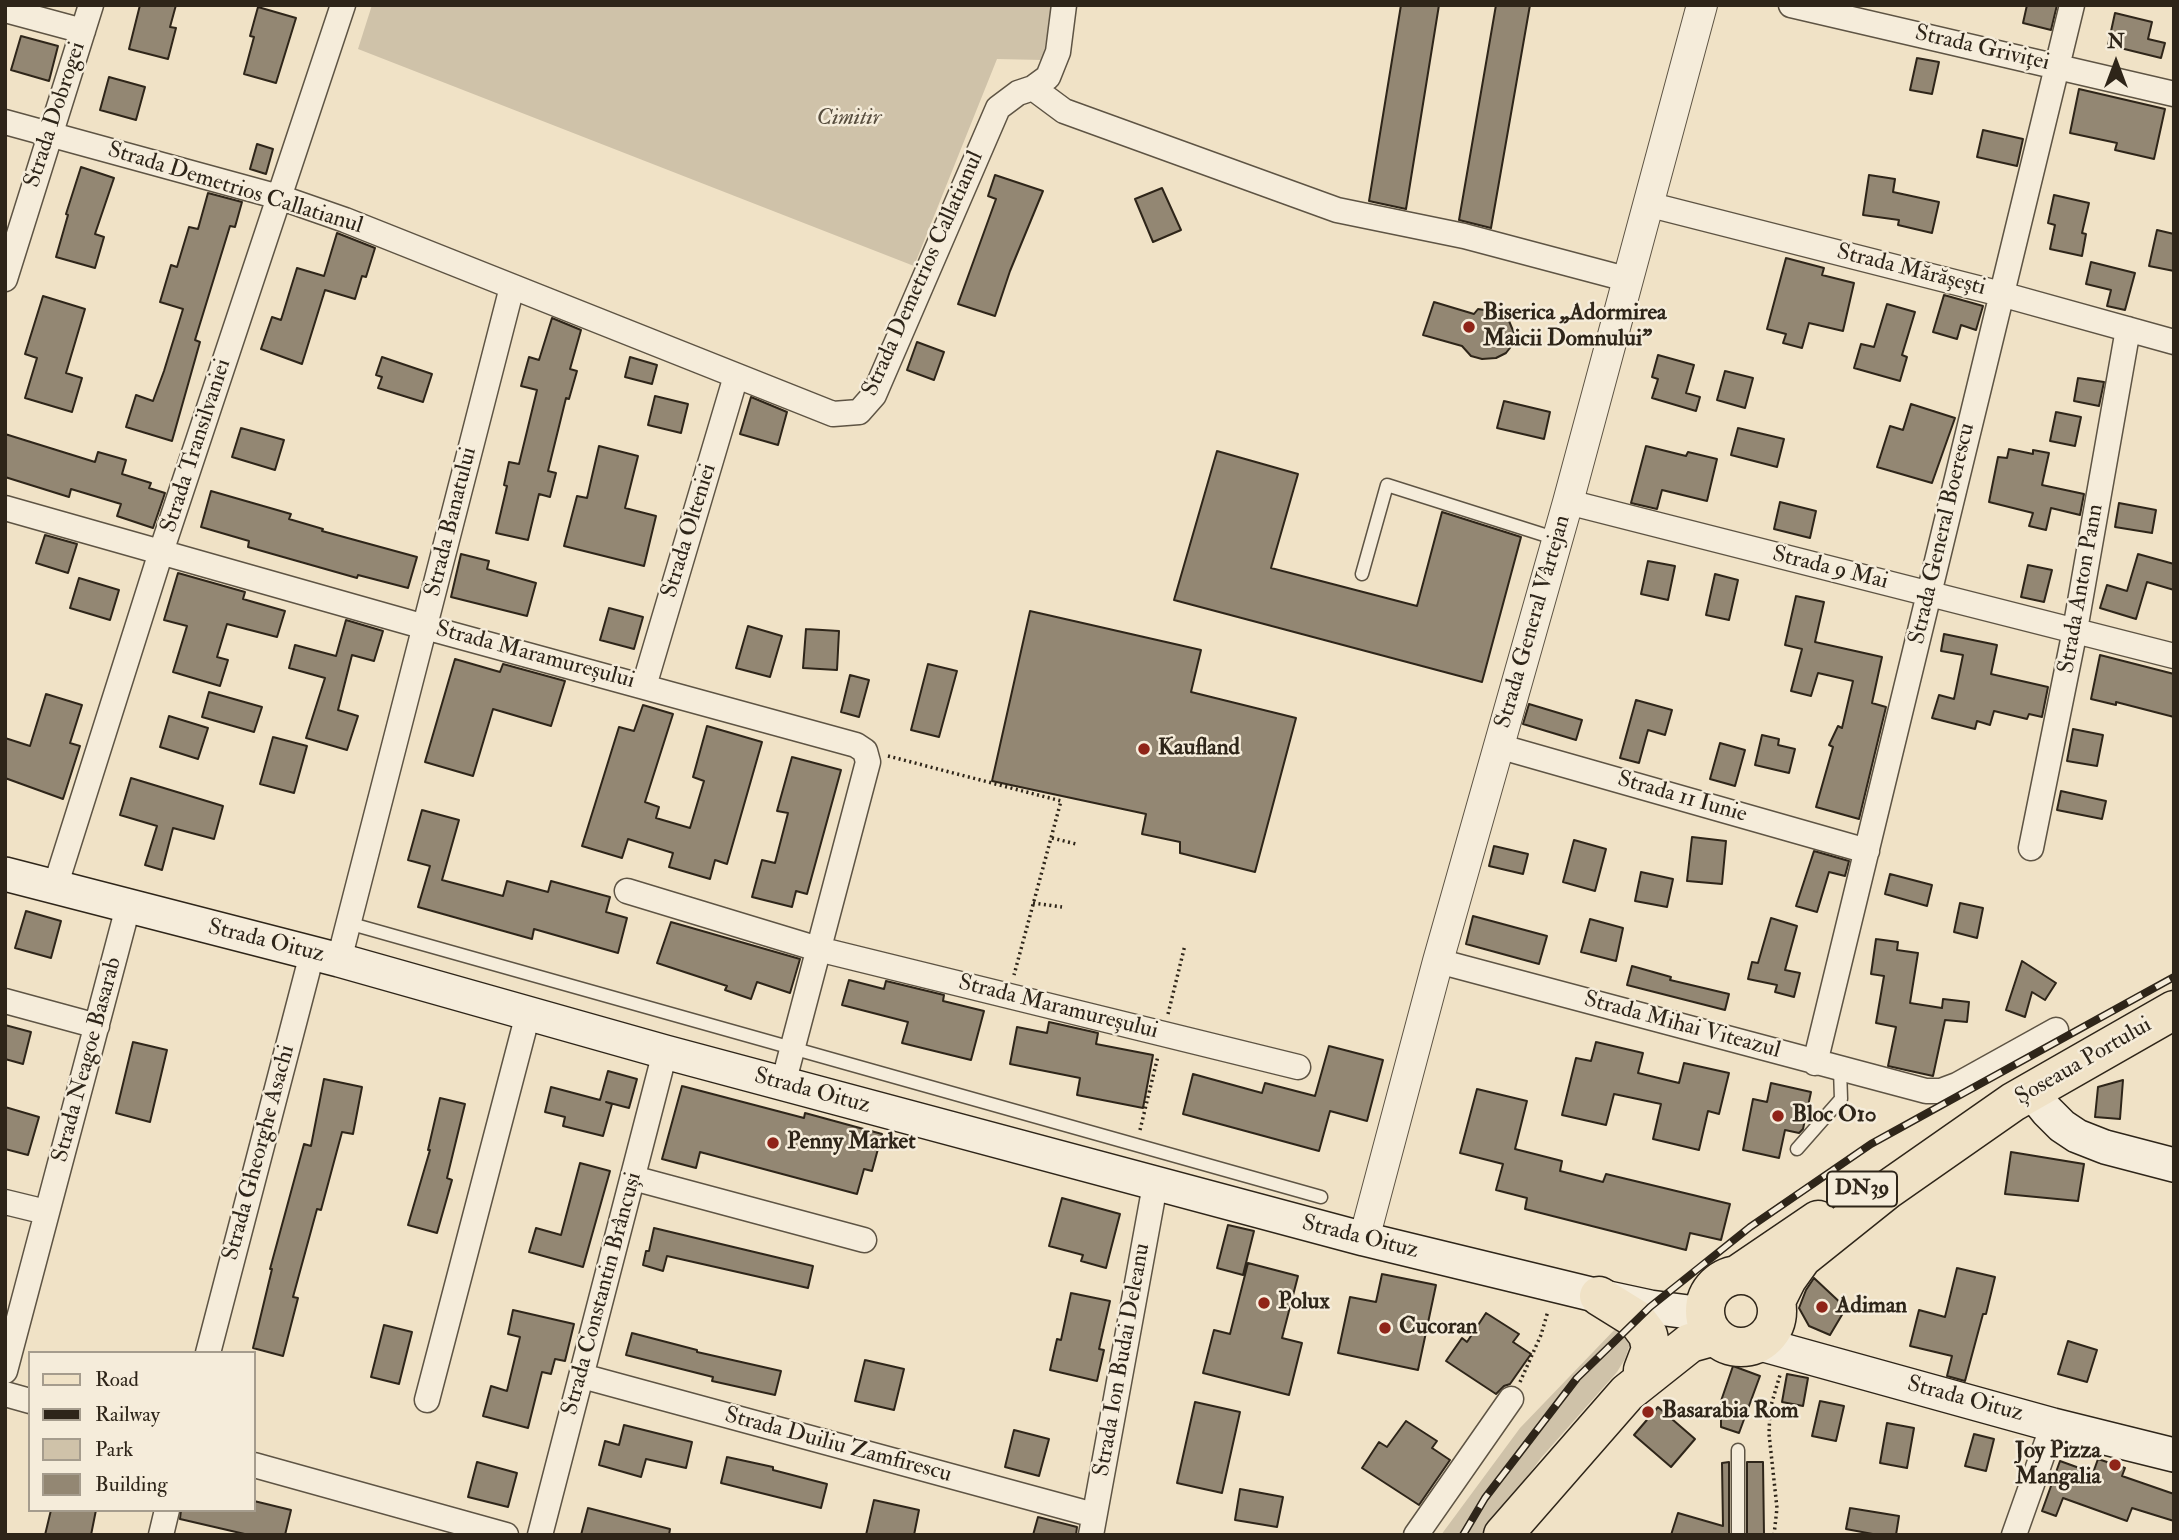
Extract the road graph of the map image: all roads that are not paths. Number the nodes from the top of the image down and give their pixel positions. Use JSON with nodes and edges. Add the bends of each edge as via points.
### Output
{"nodes":[{"id":1,"x":91,"y":5,"type":"edge"},
{"id":2,"x":343,"y":5,"type":"edge"},
{"id":3,"x":1064,"y":5,"type":"edge"},
{"id":4,"x":1702,"y":5,"type":"edge"},
{"id":5,"x":1791,"y":5,"type":"edge"},
{"id":6,"x":2072,"y":5,"type":"edge"},
{"id":7,"x":5,"y":10,"type":"edge"},
{"id":8,"x":83,"y":31,"type":"junction"},
{"id":9,"x":2057,"y":66,"type":"junction"},
{"id":10,"x":1034,"y":88,"type":"junction"},
{"id":11,"x":2174,"y":94,"type":"edge"},
{"id":12,"x":5,"y":122,"type":"edge"},
{"id":13,"x":49,"y":134,"type":"junction"},
{"id":14,"x":279,"y":197,"type":"junction"},
{"id":15,"x":1647,"y":204,"type":"junction"},
{"id":16,"x":5,"y":279,"type":"edge"},
{"id":17,"x":1626,"y":279,"type":"junction"},
{"id":18,"x":512,"y":286,"type":"junction"},
{"id":19,"x":2001,"y":294,"type":"junction"},
{"id":20,"x":2128,"y":329,"type":"junction"},
{"id":21,"x":2174,"y":342,"type":"edge"},
{"id":22,"x":736,"y":376,"type":"junction"},
{"id":23,"x":1568,"y":502,"type":"junction"},
{"id":24,"x":5,"y":508,"type":"edge"},
{"id":25,"x":1557,"y":539,"type":"junction"},
{"id":26,"x":162,"y":552,"type":"junction"},
{"id":27,"x":1362,"y":573,"type":"dead end"},
{"id":28,"x":1929,"y":594,"type":"junction"},
{"id":29,"x":425,"y":627,"type":"junction"},
{"id":30,"x":2075,"y":630,"type":"junction"},
{"id":31,"x":2174,"y":656,"type":"edge"},
{"id":32,"x":644,"y":686,"type":"junction"},
{"id":33,"x":1498,"y":746,"type":"junction"},
{"id":34,"x":2031,"y":848,"type":"dead end"},
{"id":35,"x":1867,"y":850,"type":"junction"},
{"id":36,"x":5,"y":874,"type":"edge"},
{"id":37,"x":55,"y":887,"type":"junction"},
{"id":38,"x":627,"y":891,"type":"dead end"},
{"id":39,"x":128,"y":907,"type":"junction"},
{"id":40,"x":348,"y":923,"type":"junction"},
{"id":41,"x":818,"y":949,"type":"junction"},
{"id":42,"x":325,"y":957,"type":"junction"},
{"id":43,"x":1438,"y":961,"type":"junction"},
{"id":44,"x":5,"y":1001,"type":"edge"},
{"id":45,"x":2174,"y":1010,"type":"edge"},
{"id":46,"x":528,"y":1014,"type":"junction"},
{"id":47,"x":97,"y":1026,"type":"junction"},
{"id":48,"x":2056,"y":1030,"type":"dead end"},
{"id":49,"x":792,"y":1048,"type":"junction"},
{"id":50,"x":665,"y":1052,"type":"junction"},
{"id":51,"x":1815,"y":1063,"type":"junction"},
{"id":52,"x":1298,"y":1067,"type":"dead end"},
{"id":53,"x":1840,"y":1069,"type":"junction"},
{"id":54,"x":783,"y":1084,"type":"junction"},
{"id":55,"x":2031,"y":1091,"type":"junction"},
{"id":56,"x":1994,"y":1115,"type":"junction"},
{"id":57,"x":1797,"y":1149,"type":"dead end"},
{"id":58,"x":2174,"y":1165,"type":"edge"},
{"id":59,"x":633,"y":1178,"type":"junction"},
{"id":60,"x":1154,"y":1185,"type":"junction"},
{"id":61,"x":1321,"y":1197,"type":"dead end"},
{"id":62,"x":5,"y":1202,"type":"edge"},
{"id":63,"x":46,"y":1212,"type":"junction"},
{"id":64,"x":1364,"y":1239,"type":"junction"},
{"id":65,"x":864,"y":1241,"type":"dead end"},
{"id":66,"x":1737,"y":1275,"type":"junction"},
{"id":67,"x":1599,"y":1296,"type":"junction"},
{"id":68,"x":1776,"y":1301,"type":"junction"},
{"id":69,"x":1710,"y":1325,"type":"junction"},
{"id":70,"x":1772,"y":1347,"type":"junction"},
{"id":71,"x":209,"y":1351,"type":"edge"},
{"id":72,"x":5,"y":1371,"type":"edge"},
{"id":73,"x":582,"y":1376,"type":"junction"},
{"id":74,"x":1635,"y":1382,"type":"junction"},
{"id":75,"x":5,"y":1394,"type":"edge"},
{"id":76,"x":1511,"y":1399,"type":"road end"},
{"id":77,"x":28,"y":1400,"type":"edge"},
{"id":78,"x":427,"y":1400,"type":"dead end"},
{"id":79,"x":2053,"y":1424,"type":"junction"},
{"id":80,"x":1738,"y":1450,"type":"dead end"},
{"id":81,"x":2174,"y":1455,"type":"edge"},
{"id":82,"x":256,"y":1466,"type":"edge"},
{"id":83,"x":167,"y":1512,"type":"edge"},
{"id":84,"x":1092,"y":1525,"type":"edge"},
{"id":85,"x":161,"y":1535,"type":"edge"},
{"id":86,"x":506,"y":1535,"type":"edge"},
{"id":87,"x":540,"y":1535,"type":"edge"},
{"id":88,"x":1416,"y":1535,"type":"edge"},
{"id":89,"x":1503,"y":1535,"type":"edge"},
{"id":90,"x":1738,"y":1535,"type":"edge"},
{"id":91,"x":2014,"y":1535,"type":"edge"}],
"edges":[{"from":1,"to":8,"type":"street","name":"Strada Dobrogei"},
{"from":2,"to":14,"type":"street","name":"Strada Transilvaniei"},
{"from":3,"to":10,"type":"street","via":[[1058,52],[1048,77]]},
{"from":4,"to":15,"type":"street","name":"Strada General Vârtejan"},
{"from":5,"to":9,"type":"street","name":"Strada Griviței"},
{"from":6,"to":9,"type":"street","name":"Strada General Boerescu"},
{"from":7,"to":8,"type":"street","name":"Strada Dobrogei"},
{"from":8,"to":13,"type":"street","name":"Strada Dobrogei"},
{"from":9,"to":11,"type":"street","name":"Strada Griviței"},
{"from":9,"to":19,"type":"street","name":"Strada General Boerescu"},
{"from":10,"to":17,"type":"street","via":[[1064,111],[1337,210],[1464,236]]},
{"from":10,"to":22,"type":"street","name":"Strada Demetrios Callatianul","via":[[1018,93],[999,108],[874,396],[859,412],[833,414]]},
{"from":12,"to":13,"type":"street","name":"Strada Demetrios Callatianul"},
{"from":13,"to":14,"type":"street","name":"Strada Demetrios Callatianul"},
{"from":13,"to":16,"type":"street","name":"Strada Dobrogei"},
{"from":14,"to":18,"type":"street","name":"Strada Demetrios Callatianul"},
{"from":14,"to":26,"type":"street","name":"Strada Transilvaniei"},
{"from":15,"to":17,"type":"street","name":"Strada General Vârtejan"},
{"from":15,"to":19,"type":"street","name":"Strada Mărășești"},
{"from":17,"to":23,"type":"street","name":"Strada General Vârtejan"},
{"from":18,"to":22,"type":"street","name":"Strada Demetrios Callatianul"},
{"from":18,"to":29,"type":"street","name":"Strada Banatului"},
{"from":19,"to":20,"type":"street","name":"Strada Mărășești"},
{"from":19,"to":28,"type":"street","name":"Strada General Boerescu"},
{"from":20,"to":21,"type":"street","name":"Strada Mărășești"},
{"from":20,"to":30,"type":"street","name":"Strada Anton Pann"},
{"from":22,"to":32,"type":"street","name":"Strada Olteniei"},
{"from":23,"to":25,"type":"street","name":"Strada General Vârtejan"},
{"from":23,"to":28,"type":"street","name":"Strada 9 Mai"},
{"from":24,"to":26,"type":"street","name":"Strada Maramureșului"},
{"from":25,"to":27,"type":"lane","via":[[1387,485]]},
{"from":25,"to":33,"type":"street","name":"Strada General Vârtejan"},
{"from":26,"to":29,"type":"street","name":"Strada Maramureșului"},
{"from":26,"to":37,"type":"street","name":"Strada Transilvaniei"},
{"from":28,"to":30,"type":"street","name":"Strada 9 Mai"},
{"from":28,"to":35,"type":"street","name":"Strada General Boerescu"},
{"from":29,"to":32,"type":"street","name":"Strada Maramureșului"},
{"from":29,"to":40,"type":"street","name":"Strada Banatului"},
{"from":30,"to":31,"type":"street","name":"Strada 9 Mai"},
{"from":30,"to":34,"type":"street","name":"Strada Anton Pann"},
{"from":32,"to":41,"type":"street","name":"Strada Maramureșului","via":[[865,751],[868,762]]},
{"from":33,"to":35,"type":"street","name":"Strada 11 Iunie"},
{"from":33,"to":43,"type":"street","name":"Strada General Vârtejan"},
{"from":35,"to":51,"type":"street","name":"Strada General Boerescu"},
{"from":36,"to":37,"type":"main road","name":"Strada Oituz"},
{"from":37,"to":39,"type":"main road","name":"Strada Oituz"},
{"from":38,"to":41,"type":"street","name":"Strada Maramureșului"},
{"from":39,"to":42,"type":"main road","name":"Strada Oituz"},
{"from":39,"to":47,"type":"street","name":"Strada Neagoe Basarab"},
{"from":40,"to":42,"type":"street","name":"Strada Banatului"},
{"from":40,"to":49,"type":"lane"},
{"from":41,"to":49,"type":"street"},
{"from":41,"to":52,"type":"street","name":"Strada Maramureșului"},
{"from":42,"to":46,"type":"main road","name":"Strada Oituz"},
{"from":42,"to":71,"type":"street","name":"Strada Gheorghe Asachi"},
{"from":43,"to":51,"type":"street","name":"Strada Mihai Viteazul"},
{"from":43,"to":64,"type":"street","name":"Strada General Vârtejan"},
{"from":44,"to":47,"type":"street"},
{"from":45,"to":55,"type":"main road","name":"Șoseaua Portului","number":"DN39"},
{"from":46,"to":50,"type":"main road","name":"Strada Oituz"},
{"from":46,"to":78,"type":"street"},
{"from":47,"to":63,"type":"street","name":"Strada Neagoe Basarab"},
{"from":48,"to":53,"type":"street","name":"Strada Mihai Viteazul","via":[[1941,1091]]},
{"from":49,"to":54,"type":"street"},
{"from":49,"to":61,"type":"lane"},
{"from":50,"to":54,"type":"main road","name":"Strada Oituz"},
{"from":50,"to":59,"type":"street","name":"Strada Constantin Brâncuși"},
{"from":51,"to":53,"type":"street","name":"Strada Mihai Viteazul"},
{"from":53,"to":57,"type":"lane","via":[[1841,1100]]},
{"from":54,"to":60,"type":"main road","name":"Strada Oituz"},
{"from":55,"to":56,"type":"main road","name":"Șoseaua Portului","number":"DN39"},
{"from":55,"to":58,"type":"main road","via":[[2077,1136]]},
{"from":56,"to":66,"type":"main road","name":"Șoseaua Portului","number":"DN39","via":[[1866,1187]]},
{"from":56,"to":68,"type":"main road","name":"Șoseaua Portului","number":"DN39","via":[[1887,1190],[1802,1258]]},
{"from":59,"to":65,"type":"street"},
{"from":59,"to":73,"type":"street","name":"Strada Constantin Brâncuși"},
{"from":60,"to":64,"type":"main road","name":"Strada Oituz"},
{"from":60,"to":84,"type":"street","name":"Strada Ion Budai Deleanu"},
{"from":62,"to":63,"type":"street"},
{"from":63,"to":72,"type":"street","name":"Strada Neagoe Basarab"},
{"from":64,"to":67,"type":"main road","name":"Strada Oituz"},
{"from":66,"to":68,"type":"main road","via":[[1761,1281]]},
{"from":66,"to":69,"type":"main road","number":"DN39","via":[[1721,1280],[1707,1297]]},
{"from":67,"to":69,"type":"main road","name":"Strada Oituz"},
{"from":67,"to":74,"type":"main road","via":[[1636,1319],[1648,1335],[1651,1349]]},
{"from":68,"to":70,"type":"main road","number":"DN39"},
{"from":69,"to":70,"type":"main road","via":[[1731,1346]]},
{"from":69,"to":74,"type":"main road","number":"DN39"},
{"from":70,"to":79,"type":"main road","name":"Strada Oituz"},
{"from":73,"to":84,"type":"street","name":"Strada Duiliu Zamfirescu"},
{"from":73,"to":87,"type":"street","name":"Strada Constantin Brâncuși"},
{"from":74,"to":89,"type":"main road","number":"DN39"},
{"from":75,"to":77,"type":"street"},
{"from":76,"to":88,"type":"street"},
{"from":79,"to":81,"type":"main road","name":"Strada Oituz"},
{"from":79,"to":91,"type":"street"},
{"from":80,"to":90,"type":"lane"},
{"from":82,"to":86,"type":"street"},
{"from":83,"to":85,"type":"street"}]}
